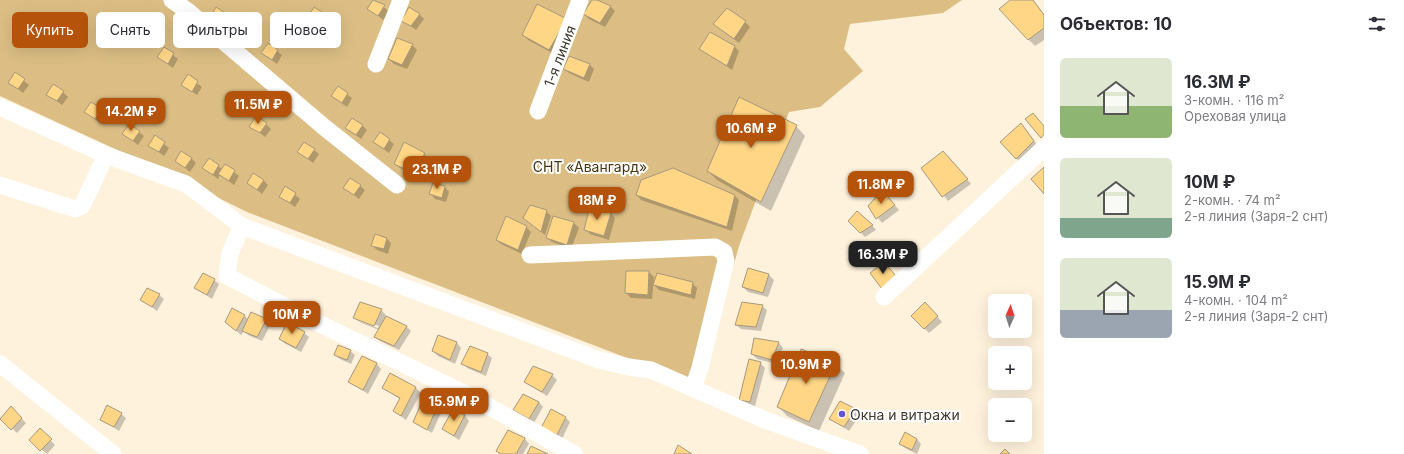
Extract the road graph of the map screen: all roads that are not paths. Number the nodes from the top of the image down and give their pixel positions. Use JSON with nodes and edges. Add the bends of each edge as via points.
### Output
{"nodes":[{"id":1,"x":172,"y":0,"type":"edge"},
{"id":2,"x":401,"y":0,"type":"edge"},
{"id":3,"x":580,"y":0,"type":"edge"},
{"id":4,"x":376,"y":64,"type":"dead end"},
{"id":5,"x":0,"y":108,"type":"edge"},
{"id":6,"x":538,"y":111,"type":"dead end"},
{"id":7,"x":1044,"y":148,"type":"edge"},
{"id":8,"x":106,"y":155,"type":"junction"},
{"id":9,"x":397,"y":184,"type":"dead end"},
{"id":10,"x":0,"y":185,"type":"edge"},
{"id":11,"x":242,"y":226,"type":"junction"},
{"id":12,"x":530,"y":255,"type":"dead end"},
{"id":13,"x":884,"y":297,"type":"dead end"},
{"id":14,"x":0,"y":364,"type":"edge"},
{"id":15,"x":693,"y":388,"type":"junction"},
{"id":16,"x":113,"y":454,"type":"edge"},
{"id":17,"x":574,"y":454,"type":"edge"},
{"id":18,"x":860,"y":454,"type":"edge"}],
"edges":[{"from":1,"to":9,"type":"street","via":[[324,127]]},
{"from":2,"to":4,"type":"street"},
{"from":3,"to":6,"type":"street","name":"1-я линия"},
{"from":5,"to":8,"type":"street"},
{"from":7,"to":13,"type":"street"},
{"from":8,"to":10,"type":"street","via":[[82,206],[75,209]]},
{"from":8,"to":11,"type":"street","via":[[186,184]]},
{"from":11,"to":15,"type":"street","via":[[599,360],[651,370]]},
{"from":11,"to":17,"type":"street","via":[[230,253],[227,276],[474,398]]},
{"from":12,"to":15,"type":"street","via":[[715,247],[724,252],[726,261]]},
{"from":14,"to":16,"type":"street"},
{"from":15,"to":18,"type":"street","via":[[765,420]]}]}
